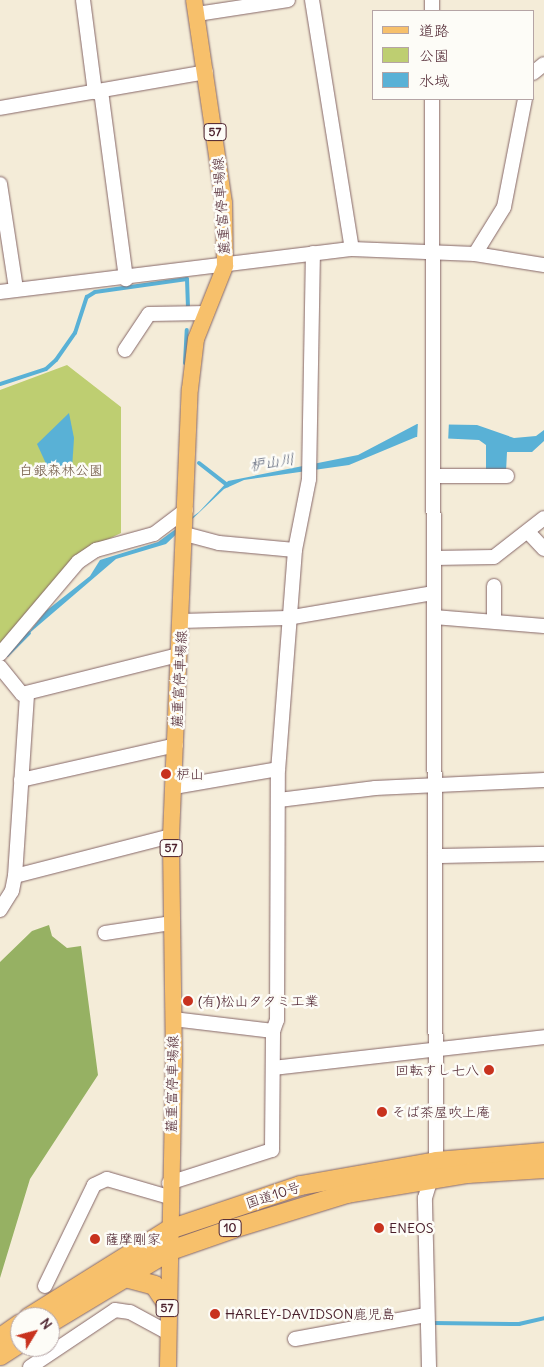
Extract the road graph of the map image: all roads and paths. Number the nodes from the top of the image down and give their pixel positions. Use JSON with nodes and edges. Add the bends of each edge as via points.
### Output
{"nodes":[{"id":1,"x":83,"y":0,"type":"edge"},
{"id":2,"x":288,"y":0,"type":"edge"},
{"id":3,"x":312,"y":0,"type":"edge"},
{"id":4,"x":196,"y":7,"type":"edge"},
{"id":5,"x":544,"y":64,"type":"edge"},
{"id":6,"x":206,"y":72,"type":"junction"},
{"id":7,"x":534,"y":72,"type":"edge"},
{"id":8,"x":98,"y":91,"type":"junction"},
{"id":9,"x":432,"y":100,"type":"edge"},
{"id":10,"x":525,"y":100,"type":"edge"},
{"id":11,"x":0,"y":108,"type":"edge"},
{"id":12,"x":0,"y":184,"type":"edge"},
{"id":13,"x":352,"y":249,"type":"junction"},
{"id":14,"x":313,"y":253,"type":"junction"},
{"id":15,"x":433,"y":253,"type":"junction"},
{"id":16,"x":475,"y":254,"type":"junction"},
{"id":17,"x":544,"y":265,"type":"edge"},
{"id":18,"x":225,"y":266,"type":"junction"},
{"id":19,"x":126,"y":279,"type":"junction"},
{"id":20,"x":16,"y":289,"type":"junction"},
{"id":21,"x":0,"y":292,"type":"edge"},
{"id":22,"x":207,"y":314,"type":"junction"},
{"id":23,"x":125,"y":350,"type":"dead end"},
{"id":24,"x":434,"y":476,"type":"junction"},
{"id":25,"x":507,"y":476,"type":"dead end"},
{"id":26,"x":186,"y":513,"type":"junction"},
{"id":27,"x":544,"y":518,"type":"edge"},
{"id":28,"x":529,"y":532,"type":"junction"},
{"id":29,"x":185,"y":534,"type":"junction"},
{"id":30,"x":544,"y":549,"type":"edge"},
{"id":31,"x":296,"y":550,"type":"junction"},
{"id":32,"x":434,"y":558,"type":"junction"},
{"id":33,"x":494,"y":586,"type":"dead end"},
{"id":34,"x":434,"y":593,"type":"junction"},
{"id":35,"x":434,"y":617,"type":"junction"},
{"id":36,"x":287,"y":618,"type":"junction"},
{"id":37,"x":181,"y":621,"type":"junction"},
{"id":38,"x":494,"y":621,"type":"junction"},
{"id":39,"x":544,"y":626,"type":"edge"},
{"id":40,"x":0,"y":654,"type":"edge"},
{"id":41,"x":179,"y":655,"type":"junction"},
{"id":42,"x":2,"y":669,"type":"edge"},
{"id":43,"x":27,"y":693,"type":"junction"},
{"id":44,"x":176,"y":745,"type":"junction"},
{"id":45,"x":278,"y":769,"type":"junction"},
{"id":46,"x":21,"y":780,"type":"junction"},
{"id":47,"x":544,"y":780,"type":"edge"},
{"id":48,"x":435,"y":785,"type":"junction"},
{"id":49,"x":174,"y":787,"type":"junction"},
{"id":50,"x":279,"y":800,"type":"junction"},
{"id":51,"x":171,"y":836,"type":"junction"},
{"id":52,"x":544,"y":854,"type":"edge"},
{"id":53,"x":435,"y":856,"type":"junction"},
{"id":54,"x":15,"y":876,"type":"junction"},
{"id":55,"x":0,"y":910,"type":"edge"},
{"id":56,"x":172,"y":923,"type":"junction"},
{"id":57,"x":105,"y":933,"type":"dead end"},
{"id":58,"x":172,"y":1019,"type":"junction"},
{"id":59,"x":273,"y":1031,"type":"junction"},
{"id":60,"x":544,"y":1037,"type":"edge"},
{"id":61,"x":434,"y":1050,"type":"junction"},
{"id":62,"x":273,"y":1068,"type":"junction"},
{"id":63,"x":544,"y":1152,"type":"edge"},
{"id":64,"x":436,"y":1161,"type":"junction"},
{"id":65,"x":544,"y":1168,"type":"edge"},
{"id":66,"x":428,"y":1179,"type":"junction"},
{"id":67,"x":169,"y":1190,"type":"junction"},
{"id":68,"x":170,"y":1229,"type":"junction"},
{"id":69,"x":170,"y":1250,"type":"junction"},
{"id":70,"x":125,"y":1277,"type":"junction"},
{"id":71,"x":45,"y":1286,"type":"dead end"},
{"id":72,"x":167,"y":1304,"type":"junction"},
{"id":73,"x":44,"y":1307,"type":"edge"},
{"id":74,"x":426,"y":1314,"type":"junction"},
{"id":75,"x":60,"y":1316,"type":"edge"},
{"id":76,"x":167,"y":1332,"type":"junction"},
{"id":77,"x":295,"y":1339,"type":"dead end"},
{"id":78,"x":30,"y":1367,"type":"edge"},
{"id":79,"x":168,"y":1367,"type":"edge"},
{"id":80,"x":429,"y":1367,"type":"edge"}],
"edges":[{"from":1,"to":8,"type":"street"},
{"from":2,"to":4,"type":"street"},
{"from":3,"to":13,"type":"street"},
{"from":4,"to":6,"type":"main road","name":"麓重富停車場線","number":"57"},
{"from":5,"to":7,"type":"street"},
{"from":6,"to":8,"type":"street"},
{"from":6,"to":18,"type":"main road","name":"麓重富停車場線","number":"57","via":[[224,203]]},
{"from":8,"to":11,"type":"street"},
{"from":8,"to":19,"type":"street"},
{"from":9,"to":15,"type":"street"},
{"from":10,"to":16,"type":"street","via":[[504,207]]},
{"from":12,"to":20,"type":"street"},
{"from":13,"to":14,"type":"street"},
{"from":13,"to":15,"type":"street"},
{"from":14,"to":18,"type":"street"},
{"from":14,"to":31,"type":"street","via":[[308,476]]},
{"from":15,"to":16,"type":"street"},
{"from":15,"to":24,"type":"street"},
{"from":16,"to":17,"type":"street"},
{"from":18,"to":19,"type":"street"},
{"from":18,"to":22,"type":"main road","name":"麓重富停車場線","number":"57"},
{"from":19,"to":20,"type":"street"},
{"from":20,"to":21,"type":"street"},
{"from":22,"to":23,"type":"street","via":[[149,314]]},
{"from":22,"to":26,"type":"main road","name":"麓重富停車場線","number":"57","via":[[196,339],[190,389]]},
{"from":24,"to":25,"type":"street"},
{"from":24,"to":32,"type":"street"},
{"from":26,"to":29,"type":"main road","name":"麓重富停車場線","number":"57"},
{"from":26,"to":40,"type":"street","via":[[154,534],[96,550],[78,562]]},
{"from":27,"to":28,"type":"street"},
{"from":28,"to":30,"type":"street"},
{"from":28,"to":32,"type":"street","via":[[494,557]]},
{"from":29,"to":31,"type":"street","via":[[220,544]]},
{"from":29,"to":37,"type":"main road","name":"麓重富停車場線","number":"57"},
{"from":31,"to":36,"type":"street"},
{"from":32,"to":34,"type":"street"},
{"from":33,"to":38,"type":"street"},
{"from":34,"to":35,"type":"street"},
{"from":34,"to":36,"type":"street"},
{"from":35,"to":38,"type":"street"},
{"from":35,"to":48,"type":"street"},
{"from":36,"to":37,"type":"street"},
{"from":36,"to":45,"type":"street"},
{"from":37,"to":41,"type":"main road","name":"麓重富停車場線","number":"57"},
{"from":38,"to":39,"type":"street"},
{"from":41,"to":43,"type":"street"},
{"from":41,"to":44,"type":"main road","name":"麓重富停車場線","number":"57"},
{"from":42,"to":43,"type":"street","via":[[22,694]]},
{"from":43,"to":46,"type":"street"},
{"from":44,"to":46,"type":"street"},
{"from":44,"to":49,"type":"main road","name":"麓重富停車場線","number":"57"},
{"from":45,"to":49,"type":"street"},
{"from":45,"to":50,"type":"street"},
{"from":46,"to":54,"type":"street"},
{"from":47,"to":48,"type":"street"},
{"from":48,"to":50,"type":"street"},
{"from":48,"to":53,"type":"street"},
{"from":49,"to":51,"type":"main road","name":"麓重富停車場線","number":"57"},
{"from":50,"to":59,"type":"street","via":[[277,1020]]},
{"from":51,"to":54,"type":"street"},
{"from":51,"to":56,"type":"main road","name":"麓重富停車場線","number":"57"},
{"from":52,"to":53,"type":"street"},
{"from":53,"to":61,"type":"street"},
{"from":54,"to":55,"type":"street","via":[[12,892]]},
{"from":56,"to":57,"type":"street"},
{"from":56,"to":58,"type":"main road","name":"麓重富停車場線","number":"57"},
{"from":58,"to":59,"type":"street"},
{"from":58,"to":67,"type":"main road","name":"麓重富停車場線","number":"57"},
{"from":59,"to":62,"type":"street"},
{"from":60,"to":61,"type":"street"},
{"from":61,"to":62,"type":"street"},
{"from":61,"to":64,"type":"street"},
{"from":62,"to":67,"type":"street","via":[[272,1150]]},
{"from":63,"to":64,"type":"highway","name":"国道10号","number":"10"},
{"from":64,"to":66,"type":"street"},
{"from":64,"to":68,"type":"highway","name":"国道10号","number":"10","via":[[300,1185]]},
{"from":65,"to":66,"type":"highway","name":"国道10号","number":"10"},
{"from":66,"to":69,"type":"highway","name":"国道10号","number":"10","via":[[347,1193]]},
{"from":66,"to":74,"type":"street"},
{"from":67,"to":68,"type":"main road","name":"麓重富停車場線","number":"57"},
{"from":67,"to":71,"type":"street","via":[[107,1179],[94,1185]]},
{"from":68,"to":69,"type":"main road","name":"麓重富停車場線","number":"57"},
{"from":68,"to":73,"type":"highway","name":"国道10号","number":"10"},
{"from":69,"to":70,"type":"highway","name":"国道10号","number":"10"},
{"from":69,"to":72,"type":"main road","name":"麓重富停車場線","number":"57"},
{"from":70,"to":72,"type":"highway","via":[[149,1282]]},
{"from":70,"to":75,"type":"highway","name":"国道10号","number":"10"},
{"from":72,"to":76,"type":"main road","name":"麓重富停車場線","number":"57"},
{"from":74,"to":77,"type":"street"},
{"from":74,"to":80,"type":"street"},
{"from":76,"to":78,"type":"street","via":[[130,1312],[115,1310],[76,1332]]},
{"from":76,"to":79,"type":"main road","name":"麓重富停車場線","number":"57"}]}
